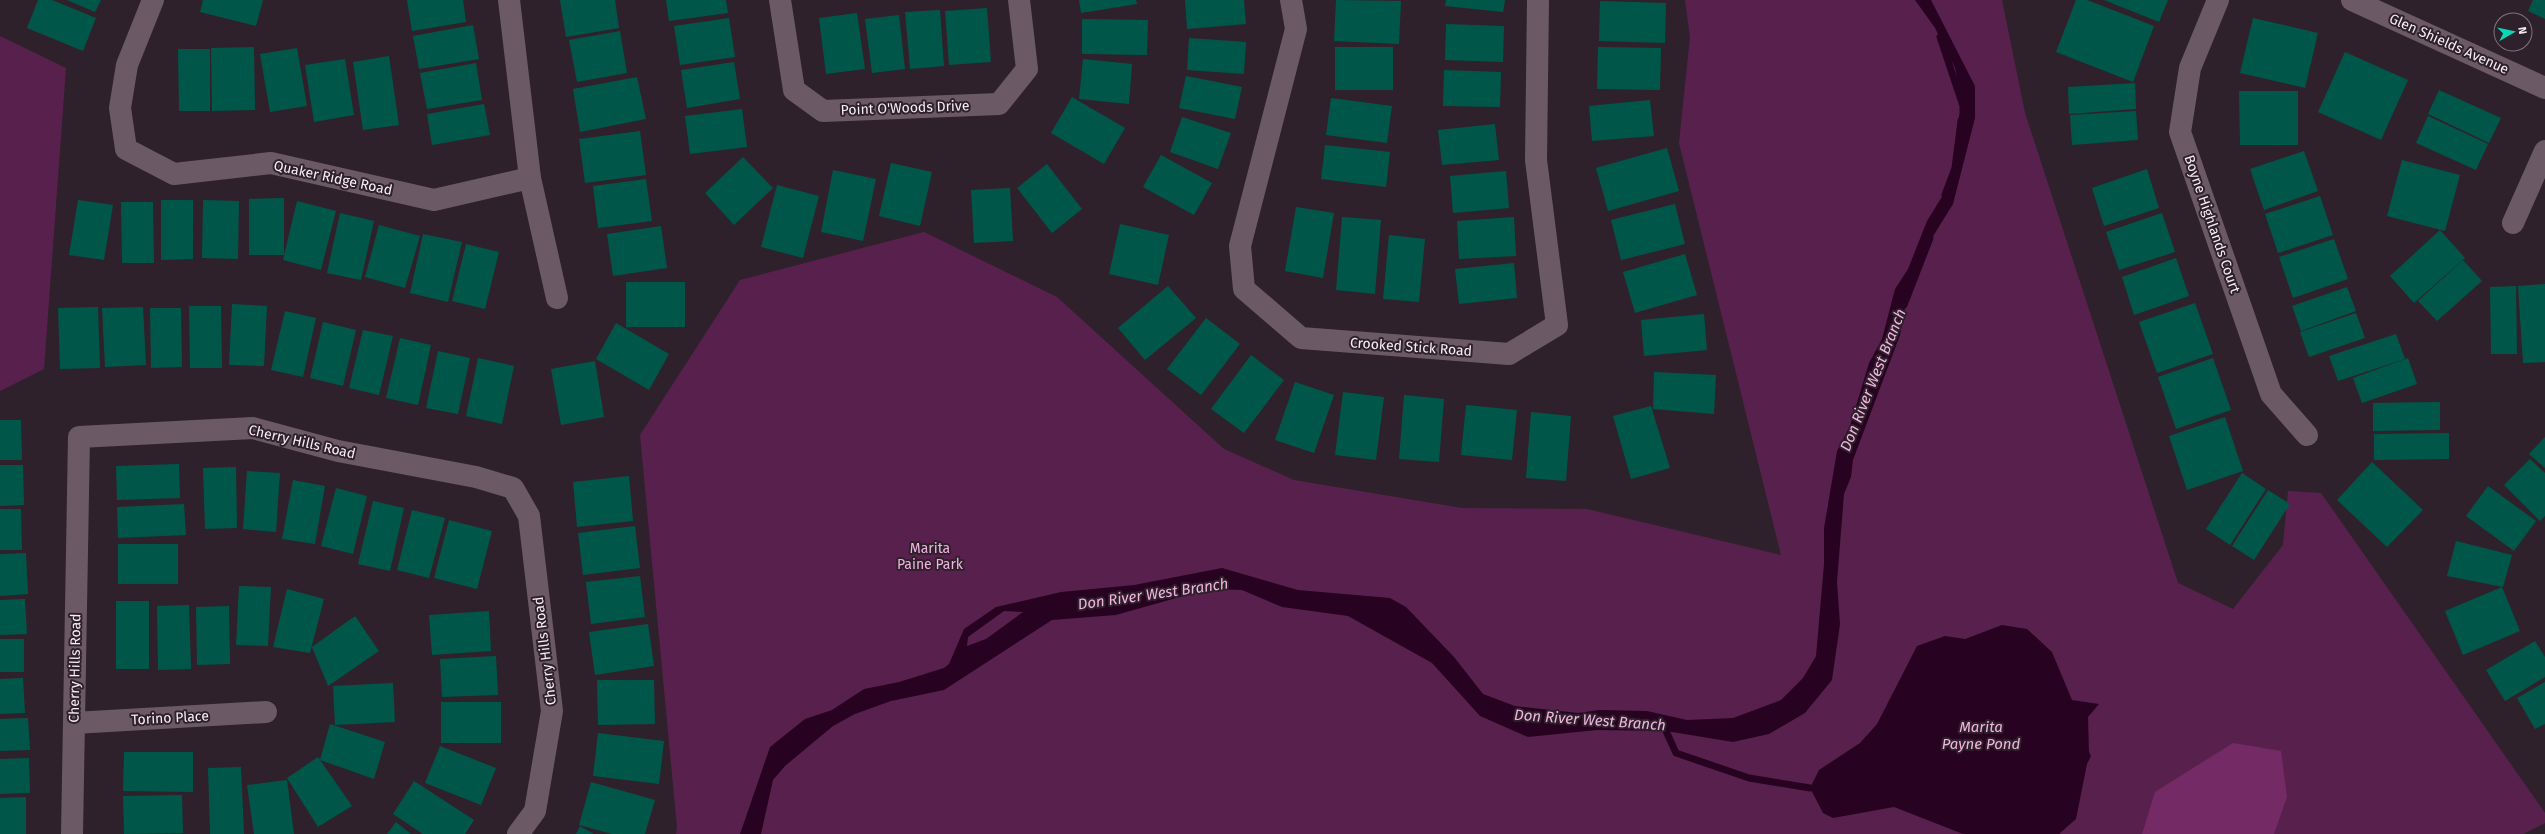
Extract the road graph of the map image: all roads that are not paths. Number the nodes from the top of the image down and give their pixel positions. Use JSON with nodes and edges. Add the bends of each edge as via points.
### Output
{"nodes":[{"id":1,"x":153,"y":0,"type":"edge"},
{"id":2,"x":509,"y":0,"type":"edge"},
{"id":3,"x":780,"y":0,"type":"edge"},
{"id":4,"x":1019,"y":0,"type":"edge"},
{"id":5,"x":1291,"y":0,"type":"edge"},
{"id":6,"x":1538,"y":0,"type":"edge"},
{"id":7,"x":2218,"y":0,"type":"edge"},
{"id":8,"x":2352,"y":0,"type":"edge"},
{"id":9,"x":2545,"y":88,"type":"edge"},
{"id":10,"x":2545,"y":151,"type":"edge"},
{"id":11,"x":530,"y":178,"type":"junction"},
{"id":12,"x":2513,"y":223,"type":"dead end"},
{"id":13,"x":557,"y":298,"type":"dead end"},
{"id":14,"x":2307,"y":435,"type":"dead end"},
{"id":15,"x":266,"y":712,"type":"dead end"},
{"id":16,"x":74,"y":723,"type":"junction"},
{"id":17,"x":72,"y":834,"type":"edge"},
{"id":18,"x":518,"y":834,"type":"edge"}],
"edges":[{"from":1,"to":11,"type":"street","name":"Quaker Ridge Road","via":[[127,66],[120,108],[126,149],[174,174],[271,163],[434,200]]},
{"from":2,"to":11,"type":"street"},
{"from":3,"to":4,"type":"street","name":"Point O'Woods Drive","via":[[794,90],[823,112],[998,104],[1027,69]]},
{"from":5,"to":6,"type":"street","name":"Crooked Stick Road","via":[[1296,29],[1240,246],[1244,289],[1301,338],[1509,354],[1557,326],[1536,160]]},
{"from":7,"to":14,"type":"street","name":"Boyne Highlands Court","via":[[2190,68],[2180,132],[2271,394]]},
{"from":8,"to":9,"type":"street","name":"Glen Shields Avenue"},
{"from":10,"to":12,"type":"street"},
{"from":11,"to":13,"type":"street"},
{"from":15,"to":16,"type":"street","name":"Torino Place"},
{"from":16,"to":17,"type":"street","name":"Cherry Hills Road"},
{"from":16,"to":18,"type":"street","name":"Cherry Hills Road","via":[[79,437],[253,428],[338,451],[476,477],[513,488],[529,516],[552,711],[535,811]]}]}
